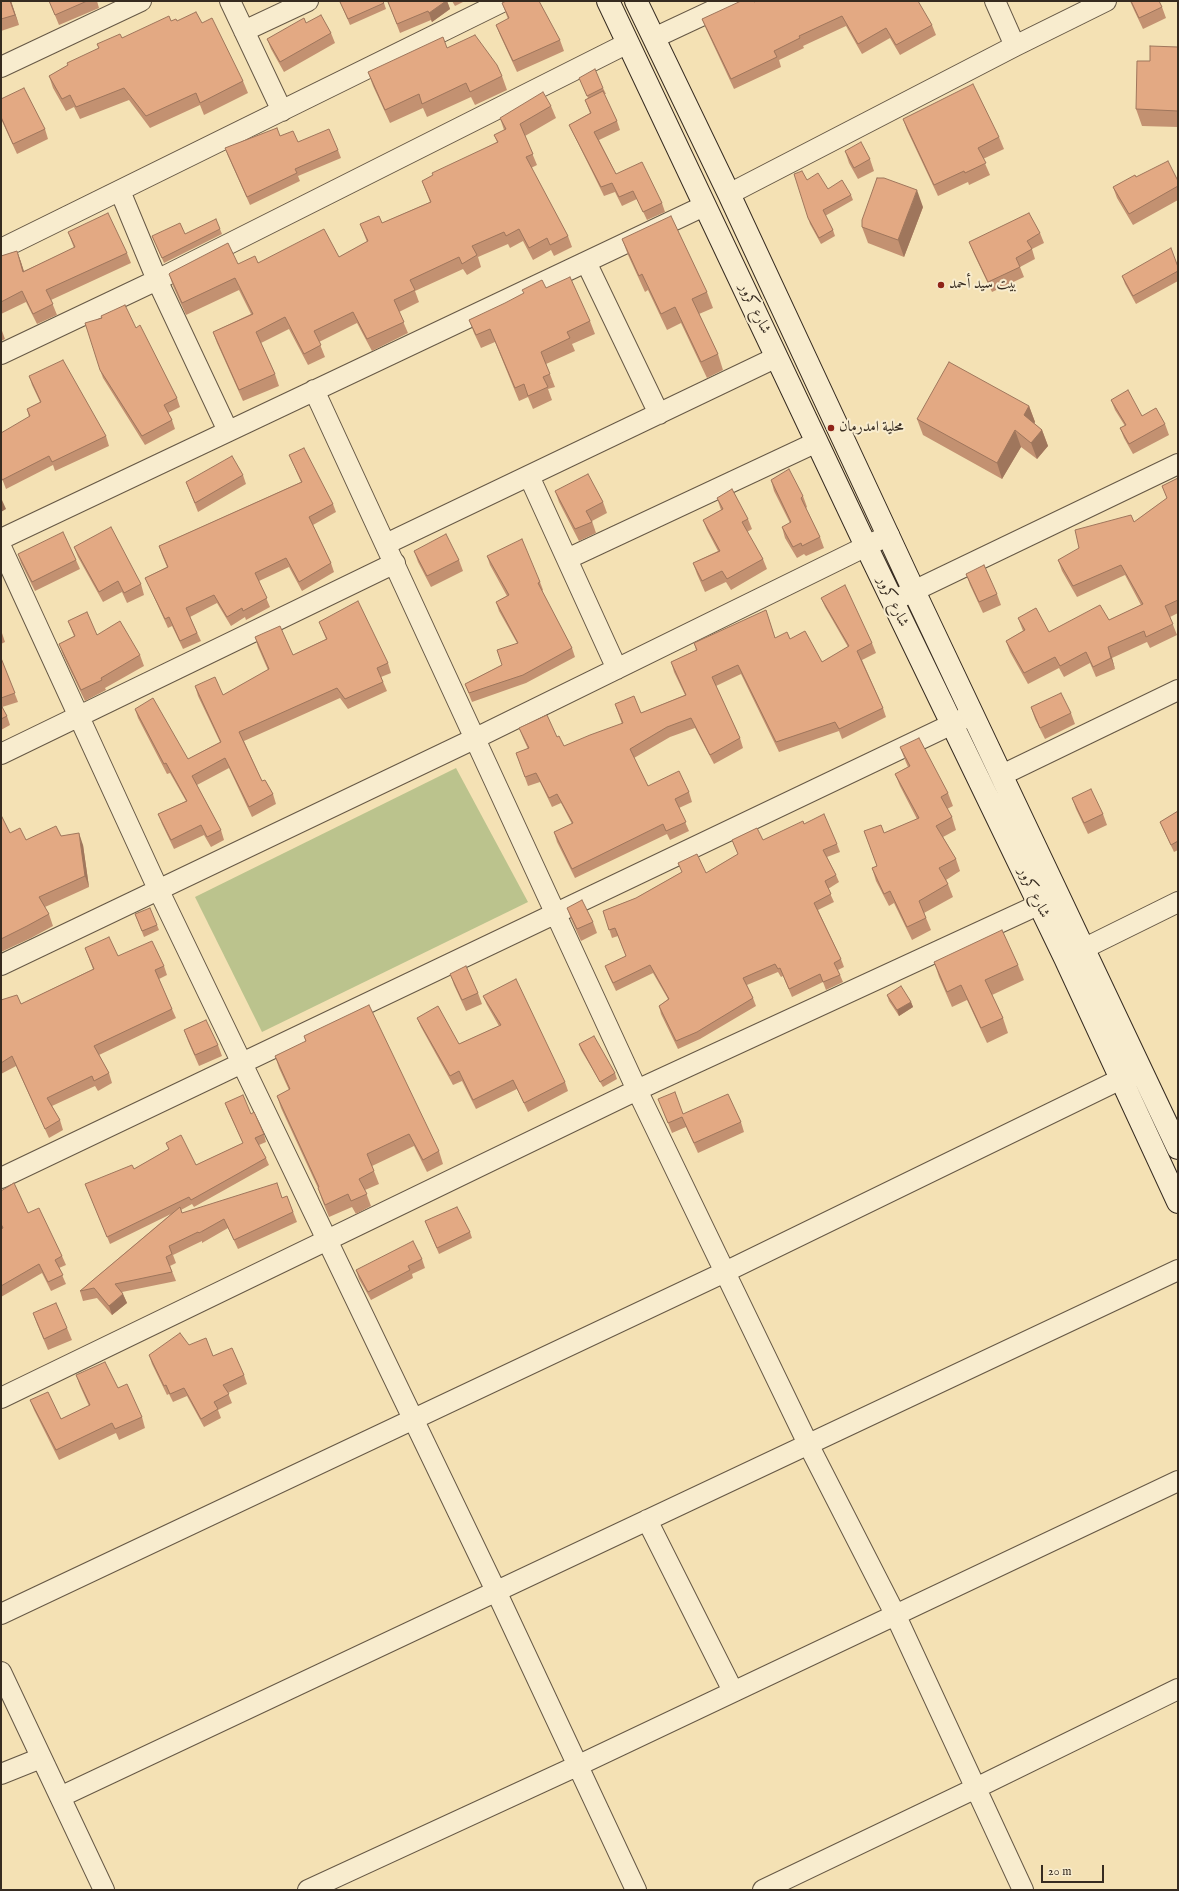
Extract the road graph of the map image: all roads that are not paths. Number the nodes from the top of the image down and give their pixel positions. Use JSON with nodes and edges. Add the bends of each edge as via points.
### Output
{"nodes":[{"id":1,"x":141,"y":1,"type":"edge"},
{"id":2,"x":230,"y":1,"type":"edge"},
{"id":3,"x":308,"y":1,"type":"edge"},
{"id":4,"x":504,"y":1,"type":"edge"},
{"id":5,"x":608,"y":1,"type":"edge"},
{"id":6,"x":636,"y":1,"type":"edge"},
{"id":7,"x":734,"y":1,"type":"edge"},
{"id":8,"x":995,"y":1,"type":"edge"},
{"id":9,"x":1106,"y":1,"type":"edge"},
{"id":10,"x":244,"y":31,"type":"junction"},
{"id":11,"x":654,"y":38,"type":"junction"},
{"id":12,"x":628,"y":43,"type":"junction"},
{"id":13,"x":1015,"y":46,"type":"junction"},
{"id":14,"x":1,"y":67,"type":"edge"},
{"id":15,"x":282,"y":111,"type":"junction"},
{"id":16,"x":120,"y":191,"type":"junction"},
{"id":17,"x":729,"y":194,"type":"junction"},
{"id":18,"x":704,"y":206,"type":"junction"},
{"id":19,"x":1,"y":249,"type":"edge"},
{"id":20,"x":586,"y":262,"type":"junction"},
{"id":21,"x":157,"y":280,"type":"junction"},
{"id":22,"x":1,"y":354,"type":"edge"},
{"id":23,"x":777,"y":357,"type":"junction"},
{"id":24,"x":815,"y":377,"type":"junction"},
{"id":25,"x":793,"y":389,"type":"junction"},
{"id":26,"x":314,"y":390,"type":"junction"},
{"id":27,"x":659,"y":414,"type":"junction"},
{"id":28,"x":228,"y":431,"type":"junction"},
{"id":29,"x":817,"y":442,"type":"junction"},
{"id":30,"x":1178,"y":464,"type":"edge"},
{"id":31,"x":530,"y":476,"type":"junction"},
{"id":32,"x":889,"y":535,"type":"junction"},
{"id":33,"x":1,"y":539,"type":"edge"},
{"id":34,"x":386,"y":544,"type":"junction"},
{"id":35,"x":866,"y":546,"type":"junction"},
{"id":36,"x":1,"y":547,"type":"edge"},
{"id":37,"x":567,"y":559,"type":"junction"},
{"id":38,"x":395,"y":563,"type":"junction"},
{"id":39,"x":914,"y":591,"type":"junction"},
{"id":40,"x":892,"y":602,"type":"junction"},
{"id":41,"x":617,"y":668,"type":"junction"},
{"id":42,"x":1178,"y":690,"type":"edge"},
{"id":43,"x":973,"y":714,"type":"junction"},
{"id":44,"x":78,"y":717,"type":"junction"},
{"id":45,"x":952,"y":724,"type":"junction"},
{"id":46,"x":476,"y":738,"type":"junction"},
{"id":47,"x":1,"y":754,"type":"edge"},
{"id":48,"x":1002,"y":775,"type":"junction"},
{"id":49,"x":159,"y":891,"type":"junction"},
{"id":50,"x":1178,"y":902,"type":"edge"},
{"id":51,"x":1038,"y":905,"type":"junction"},
{"id":52,"x":555,"y":912,"type":"junction"},
{"id":53,"x":1085,"y":948,"type":"junction"},
{"id":54,"x":1,"y":966,"type":"edge"},
{"id":55,"x":241,"y":1063,"type":"junction"},
{"id":56,"x":1121,"y":1079,"type":"junction"},
{"id":57,"x":638,"y":1090,"type":"junction"},
{"id":58,"x":1172,"y":1122,"type":"edge"},
{"id":59,"x":1178,"y":1148,"type":"edge"},
{"id":60,"x":1,"y":1178,"type":"edge"},
{"id":61,"x":1178,"y":1202,"type":"edge"},
{"id":62,"x":327,"y":1241,"type":"junction"},
{"id":63,"x":1178,"y":1270,"type":"edge"},
{"id":64,"x":725,"y":1272,"type":"junction"},
{"id":65,"x":1,"y":1398,"type":"edge"},
{"id":66,"x":413,"y":1420,"type":"junction"},
{"id":67,"x":808,"y":1444,"type":"junction"},
{"id":68,"x":1178,"y":1481,"type":"edge"},
{"id":69,"x":648,"y":1520,"type":"junction"},
{"id":70,"x":496,"y":1591,"type":"junction"},
{"id":71,"x":1,"y":1614,"type":"edge"},
{"id":72,"x":895,"y":1614,"type":"junction"},
{"id":73,"x":1,"y":1672,"type":"edge"},
{"id":74,"x":1178,"y":1689,"type":"edge"},
{"id":75,"x":733,"y":1691,"type":"junction"},
{"id":76,"x":41,"y":1758,"type":"junction"},
{"id":77,"x":579,"y":1765,"type":"junction"},
{"id":78,"x":1,"y":1774,"type":"edge"},
{"id":79,"x":976,"y":1788,"type":"junction"},
{"id":80,"x":60,"y":1798,"type":"junction"},
{"id":81,"x":104,"y":1890,"type":"edge"},
{"id":82,"x":308,"y":1890,"type":"edge"},
{"id":83,"x":636,"y":1890,"type":"edge"},
{"id":84,"x":763,"y":1890,"type":"edge"},
{"id":85,"x":1023,"y":1890,"type":"edge"}],
"edges":[{"from":1,"to":14,"type":"street"},
{"from":2,"to":10,"type":"street"},
{"from":3,"to":10,"type":"street"},
{"from":4,"to":15,"type":"street"},
{"from":5,"to":12,"type":"main road","name":"شارع كرور"},
{"from":6,"to":11,"type":"main road","name":"شارع كرور"},
{"from":7,"to":11,"type":"street"},
{"from":8,"to":13,"type":"street"},
{"from":9,"to":13,"type":"street"},
{"from":10,"to":15,"type":"street"},
{"from":11,"to":17,"type":"main road","name":"شارع كرور"},
{"from":12,"to":18,"type":"main road","name":"شارع كرور"},
{"from":12,"to":21,"type":"street"},
{"from":13,"to":17,"type":"street"},
{"from":15,"to":16,"type":"street"},
{"from":16,"to":19,"type":"street"},
{"from":16,"to":21,"type":"street"},
{"from":17,"to":24,"type":"main road","name":"شارع كرور"},
{"from":18,"to":20,"type":"street"},
{"from":18,"to":23,"type":"main road","name":"شارع كرور"},
{"from":20,"to":26,"type":"street"},
{"from":20,"to":27,"type":"street"},
{"from":21,"to":22,"type":"street"},
{"from":21,"to":28,"type":"street"},
{"from":23,"to":25,"type":"main road","name":"شارع كرور"},
{"from":23,"to":27,"type":"street"},
{"from":24,"to":25,"type":"main road"},
{"from":24,"to":32,"type":"main road","name":"شارع كرور"},
{"from":25,"to":29,"type":"main road","name":"شارع كرور"},
{"from":26,"to":28,"type":"street"},
{"from":26,"to":34,"type":"street"},
{"from":27,"to":31,"type":"street"},
{"from":28,"to":33,"type":"street"},
{"from":29,"to":35,"type":"main road","name":"شارع كرور"},
{"from":29,"to":37,"type":"street"},
{"from":30,"to":39,"type":"street"},
{"from":31,"to":34,"type":"street"},
{"from":31,"to":37,"type":"street"},
{"from":32,"to":35,"type":"street"},
{"from":32,"to":39,"type":"main road","name":"شارع كرور"},
{"from":34,"to":38,"type":"street"},
{"from":35,"to":40,"type":"main road","name":"شارع كرور"},
{"from":35,"to":41,"type":"street"},
{"from":36,"to":44,"type":"street"},
{"from":37,"to":41,"type":"street"},
{"from":38,"to":44,"type":"street"},
{"from":38,"to":46,"type":"street"},
{"from":39,"to":40,"type":"street"},
{"from":39,"to":43,"type":"main road","name":"شارع كرور"},
{"from":40,"to":45,"type":"main road","name":"شارع كرور"},
{"from":41,"to":46,"type":"street"},
{"from":42,"to":48,"type":"street"},
{"from":43,"to":45,"type":"street"},
{"from":43,"to":48,"type":"main road","name":"شارع كرور"},
{"from":44,"to":47,"type":"street"},
{"from":44,"to":49,"type":"street"},
{"from":45,"to":51,"type":"main road","name":"شارع كرور"},
{"from":45,"to":52,"type":"street"},
{"from":46,"to":49,"type":"street"},
{"from":46,"to":52,"type":"street"},
{"from":48,"to":53,"type":"main road","name":"شارع كرور"},
{"from":49,"to":54,"type":"street"},
{"from":49,"to":55,"type":"street"},
{"from":50,"to":53,"type":"street"},
{"from":51,"to":56,"type":"main road","name":"شارع كرور"},
{"from":51,"to":57,"type":"street"},
{"from":52,"to":55,"type":"street"},
{"from":52,"to":57,"type":"street"},
{"from":53,"to":58,"type":"main road","name":"شارع كرور"},
{"from":55,"to":60,"type":"street"},
{"from":55,"to":62,"type":"street"},
{"from":56,"to":61,"type":"main road","name":"شارع كرور"},
{"from":56,"to":64,"type":"street"},
{"from":57,"to":62,"type":"street"},
{"from":57,"to":64,"type":"street"},
{"from":58,"to":59,"type":"main road","name":"شارع كرور"},
{"from":62,"to":65,"type":"street"},
{"from":62,"to":66,"type":"street"},
{"from":63,"to":67,"type":"street"},
{"from":64,"to":66,"type":"street"},
{"from":64,"to":67,"type":"street"},
{"from":66,"to":70,"type":"street"},
{"from":66,"to":71,"type":"street"},
{"from":67,"to":69,"type":"street"},
{"from":67,"to":72,"type":"street"},
{"from":68,"to":72,"type":"street"},
{"from":69,"to":70,"type":"street"},
{"from":69,"to":75,"type":"street"},
{"from":70,"to":77,"type":"street"},
{"from":70,"to":80,"type":"street"},
{"from":72,"to":75,"type":"street"},
{"from":72,"to":79,"type":"street"},
{"from":73,"to":76,"type":"street"},
{"from":74,"to":79,"type":"street"},
{"from":75,"to":77,"type":"street"},
{"from":76,"to":78,"type":"street"},
{"from":76,"to":80,"type":"street"},
{"from":77,"to":82,"type":"street"},
{"from":77,"to":83,"type":"street"},
{"from":79,"to":84,"type":"street"},
{"from":79,"to":85,"type":"street"},
{"from":80,"to":81,"type":"street"}]}
